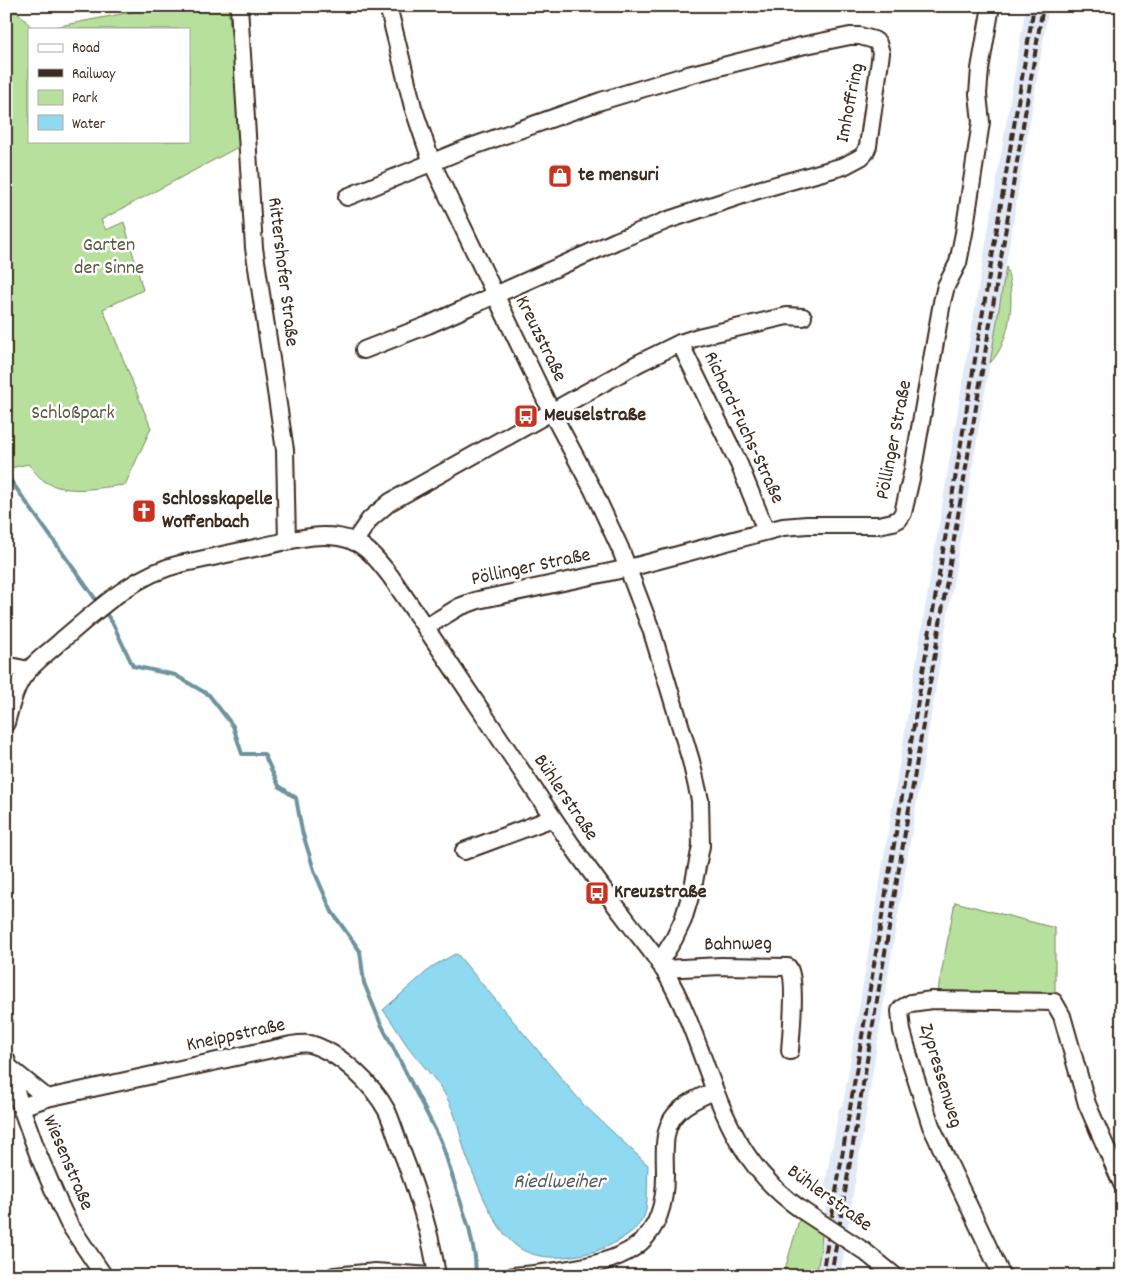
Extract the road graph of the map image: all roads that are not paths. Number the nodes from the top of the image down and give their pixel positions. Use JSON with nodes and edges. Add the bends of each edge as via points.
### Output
{"nodes":[{"id":1,"x":239,"y":6,"type":"edge"},
{"id":2,"x":388,"y":6,"type":"edge"},
{"id":3,"x":992,"y":6,"type":"edge"},
{"id":4,"x":432,"y":163,"type":"junction"},
{"id":5,"x":347,"y":197,"type":"dead end"},
{"id":6,"x":494,"y":294,"type":"junction"},
{"id":7,"x":803,"y":318,"type":"dead end"},
{"id":8,"x":680,"y":343,"type":"junction"},
{"id":9,"x":364,"y":350,"type":"dead end"},
{"id":10,"x":551,"y":411,"type":"junction"},
{"id":11,"x":766,"y":531,"type":"junction"},
{"id":12,"x":287,"y":542,"type":"junction"},
{"id":13,"x":354,"y":542,"type":"junction"},
{"id":14,"x":629,"y":568,"type":"junction"},
{"id":15,"x":426,"y":627,"type":"junction"},
{"id":16,"x":6,"y":665,"type":"edge"},
{"id":17,"x":28,"y":670,"type":"junction"},
{"id":18,"x":6,"y":723,"type":"edge"},
{"id":19,"x":554,"y":818,"type":"junction"},
{"id":20,"x":464,"y":851,"type":"dead end"},
{"id":21,"x":661,"y":966,"type":"junction"},
{"id":22,"x":790,"y":1051,"type":"dead end"},
{"id":23,"x":8,"y":1064,"type":"edge"},
{"id":24,"x":714,"y":1091,"type":"junction"},
{"id":25,"x":47,"y":1098,"type":"junction"},
{"id":26,"x":21,"y":1107,"type":"junction"},
{"id":27,"x":1122,"y":1184,"type":"edge"},
{"id":28,"x":104,"y":1276,"type":"edge"},
{"id":29,"x":334,"y":1276,"type":"edge"},
{"id":30,"x":431,"y":1276,"type":"edge"},
{"id":31,"x":437,"y":1276,"type":"edge"},
{"id":32,"x":513,"y":1276,"type":"edge"},
{"id":33,"x":896,"y":1276,"type":"edge"},
{"id":34,"x":1002,"y":1276,"type":"edge"}],
"edges":[{"from":1,"to":12,"type":"street","name":"Rittershofer Straße","via":[[254,248],[285,450]]},
{"from":2,"to":4,"type":"street","name":"Kreuzstraße","via":[[413,107]]},
{"from":3,"to":11,"type":"street","name":"Pöllinger Straße","via":[[980,69],[981,122],[964,233],[958,263],[943,293],[903,513],[899,519],[878,525],[807,524]]},
{"from":4,"to":5,"type":"street"},
{"from":4,"to":6,"type":"street","name":"Kreuzstraße"},
{"from":4,"to":6,"type":"street","name":"Imhoffring","via":[[551,117],[684,76],[850,36],[867,37],[880,47],[881,63],[868,146],[855,161],[668,220]]},
{"from":6,"to":9,"type":"street","name":"Kreuzstraße","via":[[434,323]]},
{"from":6,"to":10,"type":"street","name":"Kreuzstraße"},
{"from":7,"to":8,"type":"street","via":[[787,316]]},
{"from":8,"to":10,"type":"street"},
{"from":8,"to":11,"type":"street","name":"Richard-Fuchs-Straße","via":[[739,464]]},
{"from":10,"to":13,"type":"street","via":[[390,502],[376,512]]},
{"from":10,"to":14,"type":"street","name":"Kreuzstraße"},
{"from":11,"to":14,"type":"street","name":"Pöllinger Straße"},
{"from":12,"to":13,"type":"street","name":"Bühlerstraße","via":[[321,537]]},
{"from":12,"to":17,"type":"street","name":"Bühlerstraße","via":[[167,567],[137,581],[101,607]]},
{"from":13,"to":15,"type":"street","name":"Bühlerstraße","via":[[382,566]]},
{"from":14,"to":15,"type":"street","name":"Pöllinger Straße","via":[[478,600]]},
{"from":14,"to":21,"type":"street","name":"Kreuzstraße","via":[[691,761],[702,818],[701,846],[693,887]]},
{"from":15,"to":19,"type":"street","name":"Bühlerstraße"},
{"from":16,"to":17,"type":"street"},
{"from":17,"to":18,"type":"street","name":"Bühlerstraße","via":[[14,694]]},
{"from":19,"to":20,"type":"street"},
{"from":19,"to":21,"type":"street","name":"Bühlerstraße"},
{"from":21,"to":22,"type":"street","name":"Bahnweg","via":[[788,967],[793,987]]},
{"from":21,"to":24,"type":"street","name":"Bühlerstraße","via":[[681,1002]]},
{"from":23,"to":25,"type":"street"},
{"from":23,"to":26,"type":"street","name":"Wiesenstraße"},
{"from":24,"to":32,"type":"street","via":[[675,1114],[669,1125],[665,1137],[663,1201],[655,1226],[640,1244],[618,1258],[600,1263]]},
{"from":24,"to":33,"type":"street","name":"Bühlerstraße","bridge":true,"via":[[753,1164],[784,1196],[864,1250]]},
{"from":25,"to":26,"type":"street","name":"Kneippstraße"},
{"from":25,"to":31,"type":"street","name":"Kneippstraße","via":[[291,1045],[308,1044],[327,1050],[360,1076],[387,1112],[422,1213]]},
{"from":26,"to":28,"type":"street","name":"Wiesenstraße","via":[[69,1224]]},
{"from":27,"to":34,"type":"street","name":"Zypressenweg","via":[[1087,1104],[1060,1009],[1054,1002],[962,1000],[906,1005],[900,1012],[902,1031],[931,1126]]},
{"from":29,"to":30,"type":"street","via":[[375,1272]]}]}
